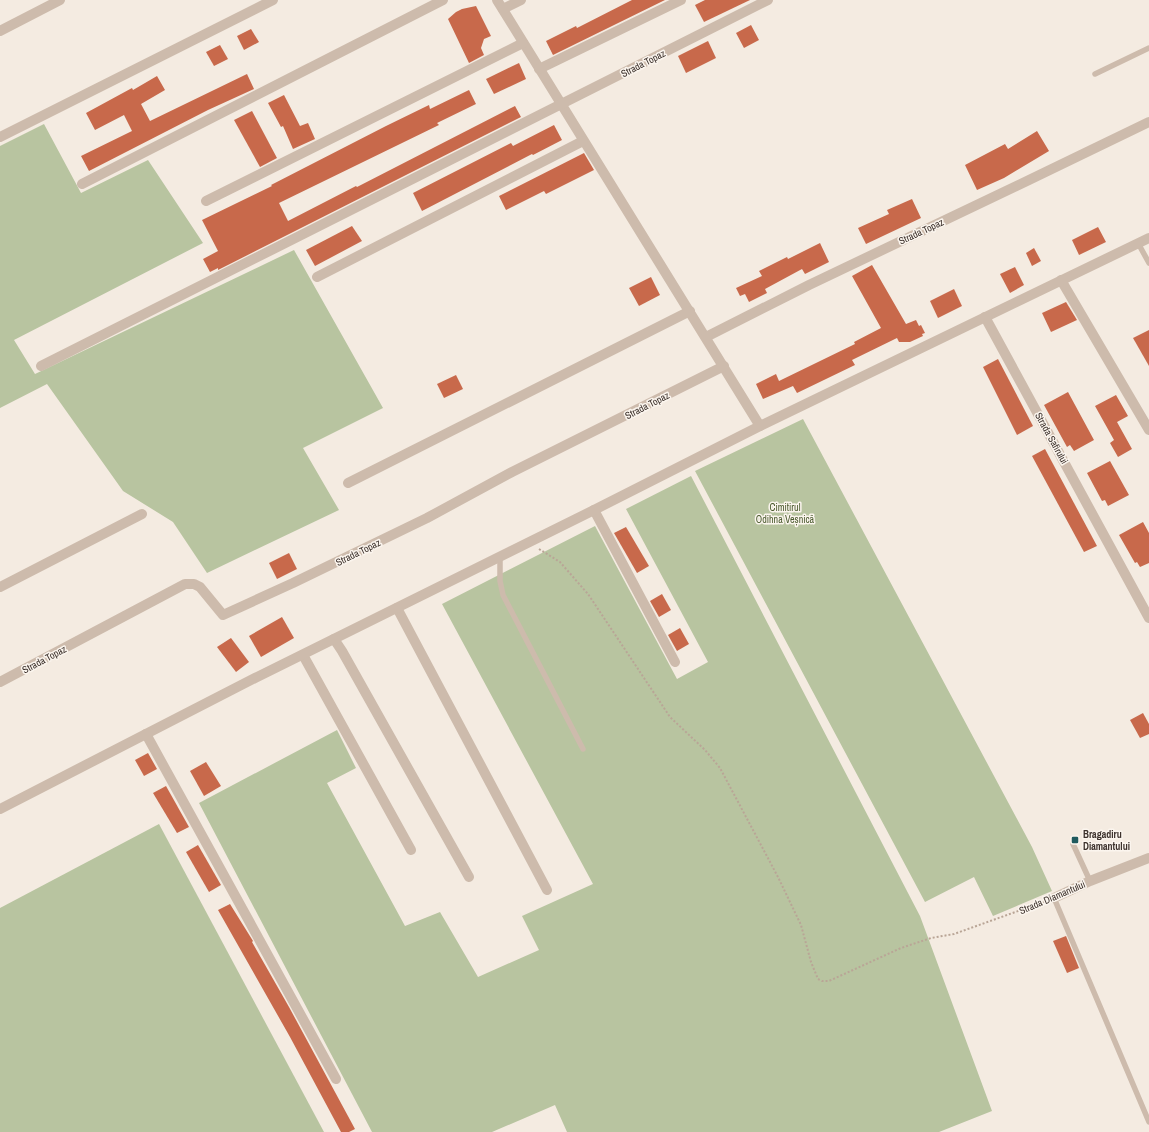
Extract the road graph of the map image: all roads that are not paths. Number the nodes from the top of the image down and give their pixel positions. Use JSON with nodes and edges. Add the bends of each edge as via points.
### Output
{"nodes":[{"id":1,"x":60,"y":0,"type":"edge"},
{"id":2,"x":272,"y":0,"type":"edge"},
{"id":3,"x":443,"y":0,"type":"edge"},
{"id":4,"x":521,"y":0,"type":"edge"},
{"id":5,"x":681,"y":0,"type":"edge"},
{"id":6,"x":768,"y":0,"type":"edge"},
{"id":7,"x":500,"y":4,"type":"edge"},
{"id":8,"x":0,"y":31,"type":"edge"},
{"id":9,"x":523,"y":43,"type":"junction"},
{"id":10,"x":1149,"y":48,"type":"edge"},
{"id":11,"x":539,"y":69,"type":"junction"},
{"id":12,"x":1095,"y":74,"type":"dead end"},
{"id":13,"x":560,"y":104,"type":"junction"},
{"id":14,"x":1149,"y":122,"type":"edge"},
{"id":15,"x":0,"y":137,"type":"edge"},
{"id":16,"x":583,"y":140,"type":"junction"},
{"id":17,"x":82,"y":184,"type":"dead end"},
{"id":18,"x":206,"y":201,"type":"dead end"},
{"id":19,"x":1149,"y":238,"type":"edge"},
{"id":20,"x":1138,"y":243,"type":"junction"},
{"id":21,"x":1149,"y":263,"type":"edge"},
{"id":22,"x":317,"y":277,"type":"dead end"},
{"id":23,"x":1061,"y":280,"type":"junction"},
{"id":24,"x":690,"y":311,"type":"junction"},
{"id":25,"x":985,"y":317,"type":"junction"},
{"id":26,"x":706,"y":337,"type":"junction"},
{"id":27,"x":41,"y":366,"type":"dead end"},
{"id":28,"x":724,"y":366,"type":"junction"},
{"id":29,"x":760,"y":426,"type":"junction"},
{"id":30,"x":1149,"y":430,"type":"edge"},
{"id":31,"x":348,"y":483,"type":"dead end"},
{"id":32,"x":594,"y":510,"type":"junction"},
{"id":33,"x":142,"y":514,"type":"dead end"},
{"id":34,"x":500,"y":556,"type":"junction"},
{"id":35,"x":0,"y":587,"type":"edge"},
{"id":36,"x":396,"y":608,"type":"junction"},
{"id":37,"x":1149,"y":618,"type":"edge"},
{"id":38,"x":334,"y":639,"type":"junction"},
{"id":39,"x":302,"y":655,"type":"junction"},
{"id":40,"x":675,"y":662,"type":"dead end"},
{"id":41,"x":0,"y":682,"type":"edge"},
{"id":42,"x":146,"y":734,"type":"junction"},
{"id":43,"x":583,"y":750,"type":"dead end"},
{"id":44,"x":0,"y":809,"type":"edge"},
{"id":45,"x":1073,"y":844,"type":"dead end"},
{"id":46,"x":411,"y":850,"type":"dead end"},
{"id":47,"x":1149,"y":858,"type":"edge"},
{"id":48,"x":469,"y":877,"type":"dead end"},
{"id":49,"x":1090,"y":881,"type":"junction"},
{"id":50,"x":547,"y":890,"type":"dead end"},
{"id":51,"x":1054,"y":898,"type":"joint"},
{"id":52,"x":336,"y":1079,"type":"dead end"},
{"id":53,"x":1149,"y":1122,"type":"edge"}],
"edges":[{"from":1,"to":8,"type":"street"},
{"from":2,"to":15,"type":"street"},
{"from":3,"to":17,"type":"street"},
{"from":4,"to":7,"type":"street"},
{"from":5,"to":11,"type":"street"},
{"from":6,"to":13,"type":"street","name":"Strada Topaz"},
{"from":7,"to":9,"type":"street"},
{"from":9,"to":11,"type":"street"},
{"from":9,"to":18,"type":"street"},
{"from":10,"to":12,"type":"lane"},
{"from":11,"to":13,"type":"street"},
{"from":13,"to":16,"type":"street"},
{"from":13,"to":27,"type":"street","name":"Strada Topaz"},
{"from":14,"to":26,"type":"street","name":"Strada Topaz"},
{"from":16,"to":22,"type":"street"},
{"from":16,"to":24,"type":"street"},
{"from":19,"to":20,"type":"street"},
{"from":20,"to":21,"type":"lane"},
{"from":20,"to":23,"type":"street"},
{"from":23,"to":25,"type":"street"},
{"from":23,"to":30,"type":"street"},
{"from":24,"to":26,"type":"street"},
{"from":24,"to":31,"type":"street"},
{"from":25,"to":29,"type":"street"},
{"from":25,"to":37,"type":"street","name":"Strada Safirului"},
{"from":26,"to":28,"type":"street"},
{"from":28,"to":29,"type":"street"},
{"from":28,"to":41,"type":"street","name":"Strada Topaz","via":[[426,518],[223,615],[200,587],[185,584]]},
{"from":29,"to":32,"type":"street"},
{"from":32,"to":34,"type":"street"},
{"from":32,"to":40,"type":"street"},
{"from":33,"to":35,"type":"street"},
{"from":34,"to":36,"type":"street"},
{"from":34,"to":43,"type":"lane","via":[[503,595]]},
{"from":36,"to":38,"type":"street"},
{"from":36,"to":50,"type":"street"},
{"from":38,"to":39,"type":"street"},
{"from":38,"to":48,"type":"street"},
{"from":39,"to":42,"type":"street"},
{"from":39,"to":46,"type":"street"},
{"from":42,"to":44,"type":"street"},
{"from":42,"to":52,"type":"street"},
{"from":45,"to":49,"type":"lane"},
{"from":47,"to":49,"type":"street","name":"Strada Diamantului"},
{"from":49,"to":51,"type":"street","name":"Strada Diamantului"},
{"from":51,"to":53,"type":"lane"}]}
